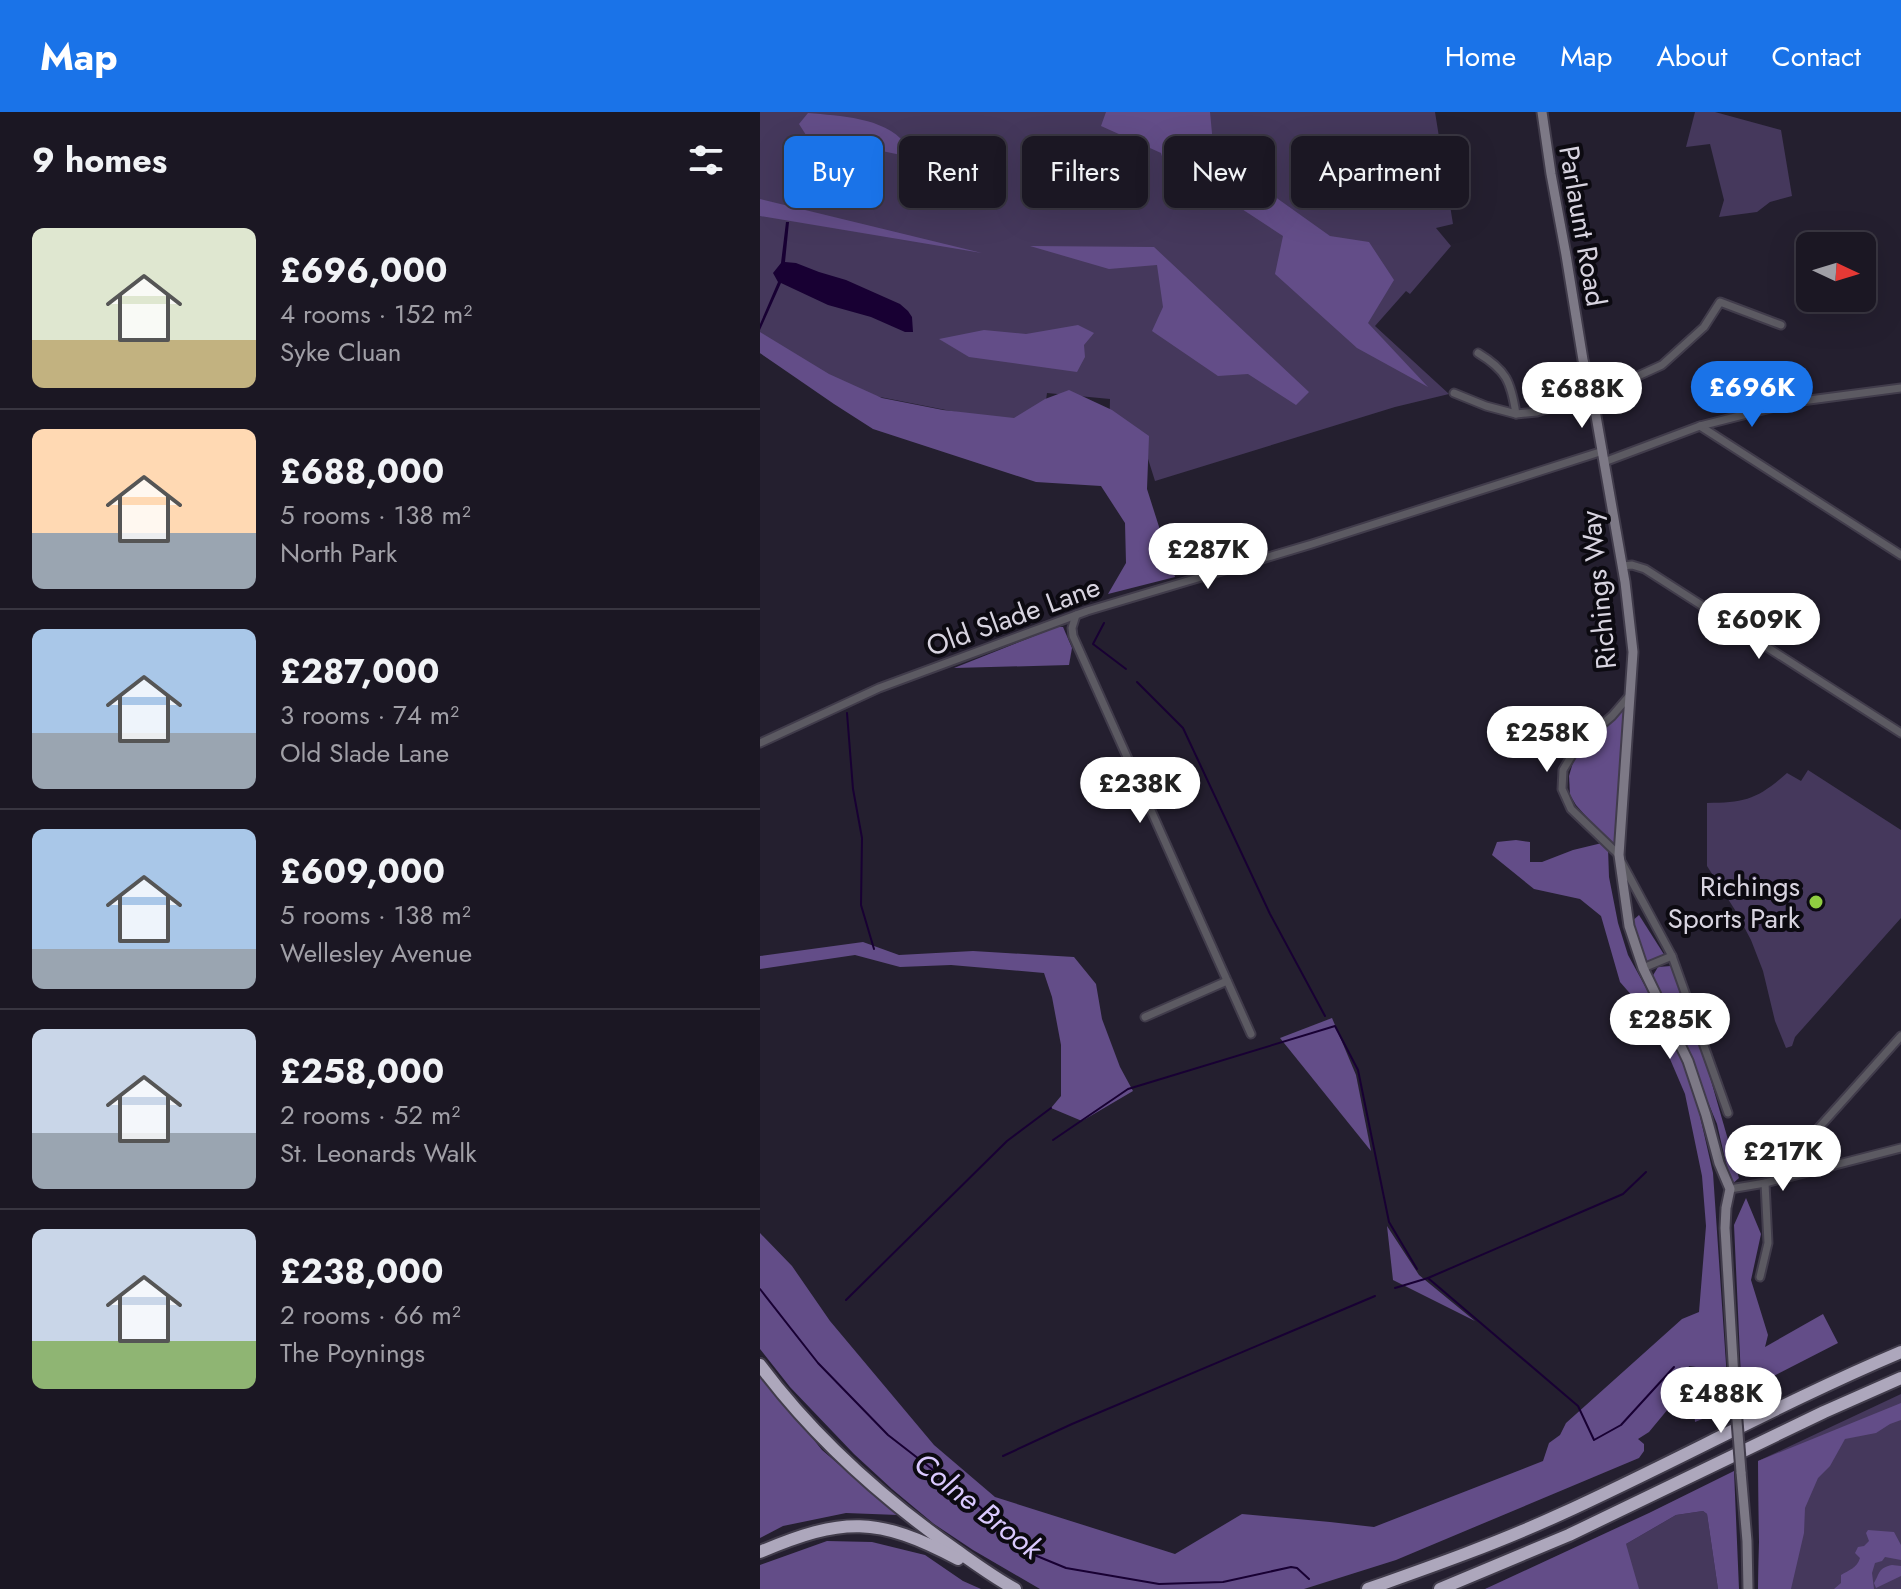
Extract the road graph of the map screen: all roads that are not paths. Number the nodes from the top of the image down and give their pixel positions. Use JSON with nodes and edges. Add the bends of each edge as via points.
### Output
{"nodes":[{"id":1,"x":1542,"y":112,"type":"edge"},
{"id":2,"x":1781,"y":325,"type":"dead end"},
{"id":3,"x":1478,"y":353,"type":"dead end"},
{"id":4,"x":1901,"y":388,"type":"edge"},
{"id":5,"x":1454,"y":393,"type":"dead end"},
{"id":6,"x":1592,"y":393,"type":"junction"},
{"id":7,"x":1516,"y":414,"type":"junction"},
{"id":8,"x":1700,"y":426,"type":"junction"},
{"id":9,"x":1604,"y":456,"type":"junction"},
{"id":10,"x":1901,"y":555,"type":"edge"},
{"id":11,"x":1622,"y":566,"type":"junction"},
{"id":12,"x":1076,"y":615,"type":"junction"},
{"id":13,"x":1630,"y":695,"type":"junction"},
{"id":14,"x":1901,"y":733,"type":"edge"},
{"id":15,"x":760,"y":743,"type":"edge"},
{"id":16,"x":1620,"y":856,"type":"junction"},
{"id":17,"x":1672,"y":956,"type":"junction"},
{"id":18,"x":1643,"y":968,"type":"junction"},
{"id":19,"x":1227,"y":981,"type":"junction"},
{"id":20,"x":1145,"y":1017,"type":"dead end"},
{"id":21,"x":1251,"y":1034,"type":"dead end"},
{"id":22,"x":1901,"y":1036,"type":"edge"},
{"id":23,"x":1728,"y":1113,"type":"dead end"},
{"id":24,"x":1901,"y":1148,"type":"edge"},
{"id":25,"x":1783,"y":1177,"type":"junction"},
{"id":26,"x":1765,"y":1183,"type":"junction"},
{"id":27,"x":1730,"y":1189,"type":"junction"},
{"id":28,"x":1760,"y":1277,"type":"dead end"},
{"id":29,"x":1901,"y":1352,"type":"edge"},
{"id":30,"x":760,"y":1365,"type":"edge"},
{"id":31,"x":1901,"y":1378,"type":"edge"},
{"id":32,"x":760,"y":1552,"type":"edge"},
{"id":33,"x":978,"y":1567,"type":"junction"},
{"id":34,"x":1015,"y":1589,"type":"edge"},
{"id":35,"x":1368,"y":1589,"type":"edge"},
{"id":36,"x":1440,"y":1589,"type":"edge"},
{"id":37,"x":1748,"y":1589,"type":"edge"}],
"edges":[{"from":1,"to":6,"type":"street","name":"Parlaunt Road"},
{"from":2,"to":6,"type":"street","via":[[1720,302],[1704,327],[1662,365]]},
{"from":3,"to":7,"type":"street","via":[[1497,364],[1507,379]]},
{"from":4,"to":8,"type":"street","name":"Old Slade Lane","via":[[1794,402]]},
{"from":5,"to":7,"type":"street"},
{"from":6,"to":7,"type":"street"},
{"from":6,"to":9,"type":"street","name":"Parlaunt Road"},
{"from":8,"to":9,"type":"street","name":"Old Slade Lane"},
{"from":8,"to":10,"type":"street"},
{"from":9,"to":11,"type":"street","name":"Richings Way"},
{"from":9,"to":12,"type":"street","name":"Old Slade Lane"},
{"from":11,"to":13,"type":"street","name":"Richings Way","via":[[1633,652]]},
{"from":11,"to":14,"type":"street","via":[[1645,569]]},
{"from":12,"to":15,"type":"street","name":"Old Slade Lane","via":[[879,688]]},
{"from":12,"to":19,"type":"street","via":[[1073,636]]},
{"from":13,"to":16,"type":"street","name":"Richings Way"},
{"from":13,"to":16,"type":"street","via":[[1578,745],[1562,780],[1571,809]]},
{"from":16,"to":17,"type":"street"},
{"from":16,"to":18,"type":"street","name":"Richings Way","via":[[1629,926]]},
{"from":17,"to":18,"type":"street"},
{"from":17,"to":23,"type":"street"},
{"from":18,"to":27,"type":"street","name":"Richings Way","via":[[1688,1061]]},
{"from":19,"to":20,"type":"street"},
{"from":19,"to":21,"type":"street"},
{"from":22,"to":25,"type":"street","via":[[1789,1161]]},
{"from":24,"to":25,"type":"street"},
{"from":25,"to":26,"type":"street"},
{"from":26,"to":27,"type":"street"},
{"from":26,"to":28,"type":"street","via":[[1768,1243]]},
{"from":27,"to":37,"type":"street","bridge":true,"via":[[1725,1228]]},
{"from":29,"to":35,"type":"highway","via":[[1540,1524]]},
{"from":30,"to":33,"type":"highway","via":[[866,1479]]},
{"from":31,"to":36,"type":"highway","via":[[1569,1535]]},
{"from":32,"to":33,"type":"highway","via":[[816,1531],[865,1526],[913,1536]]},
{"from":33,"to":34,"type":"highway"}]}
